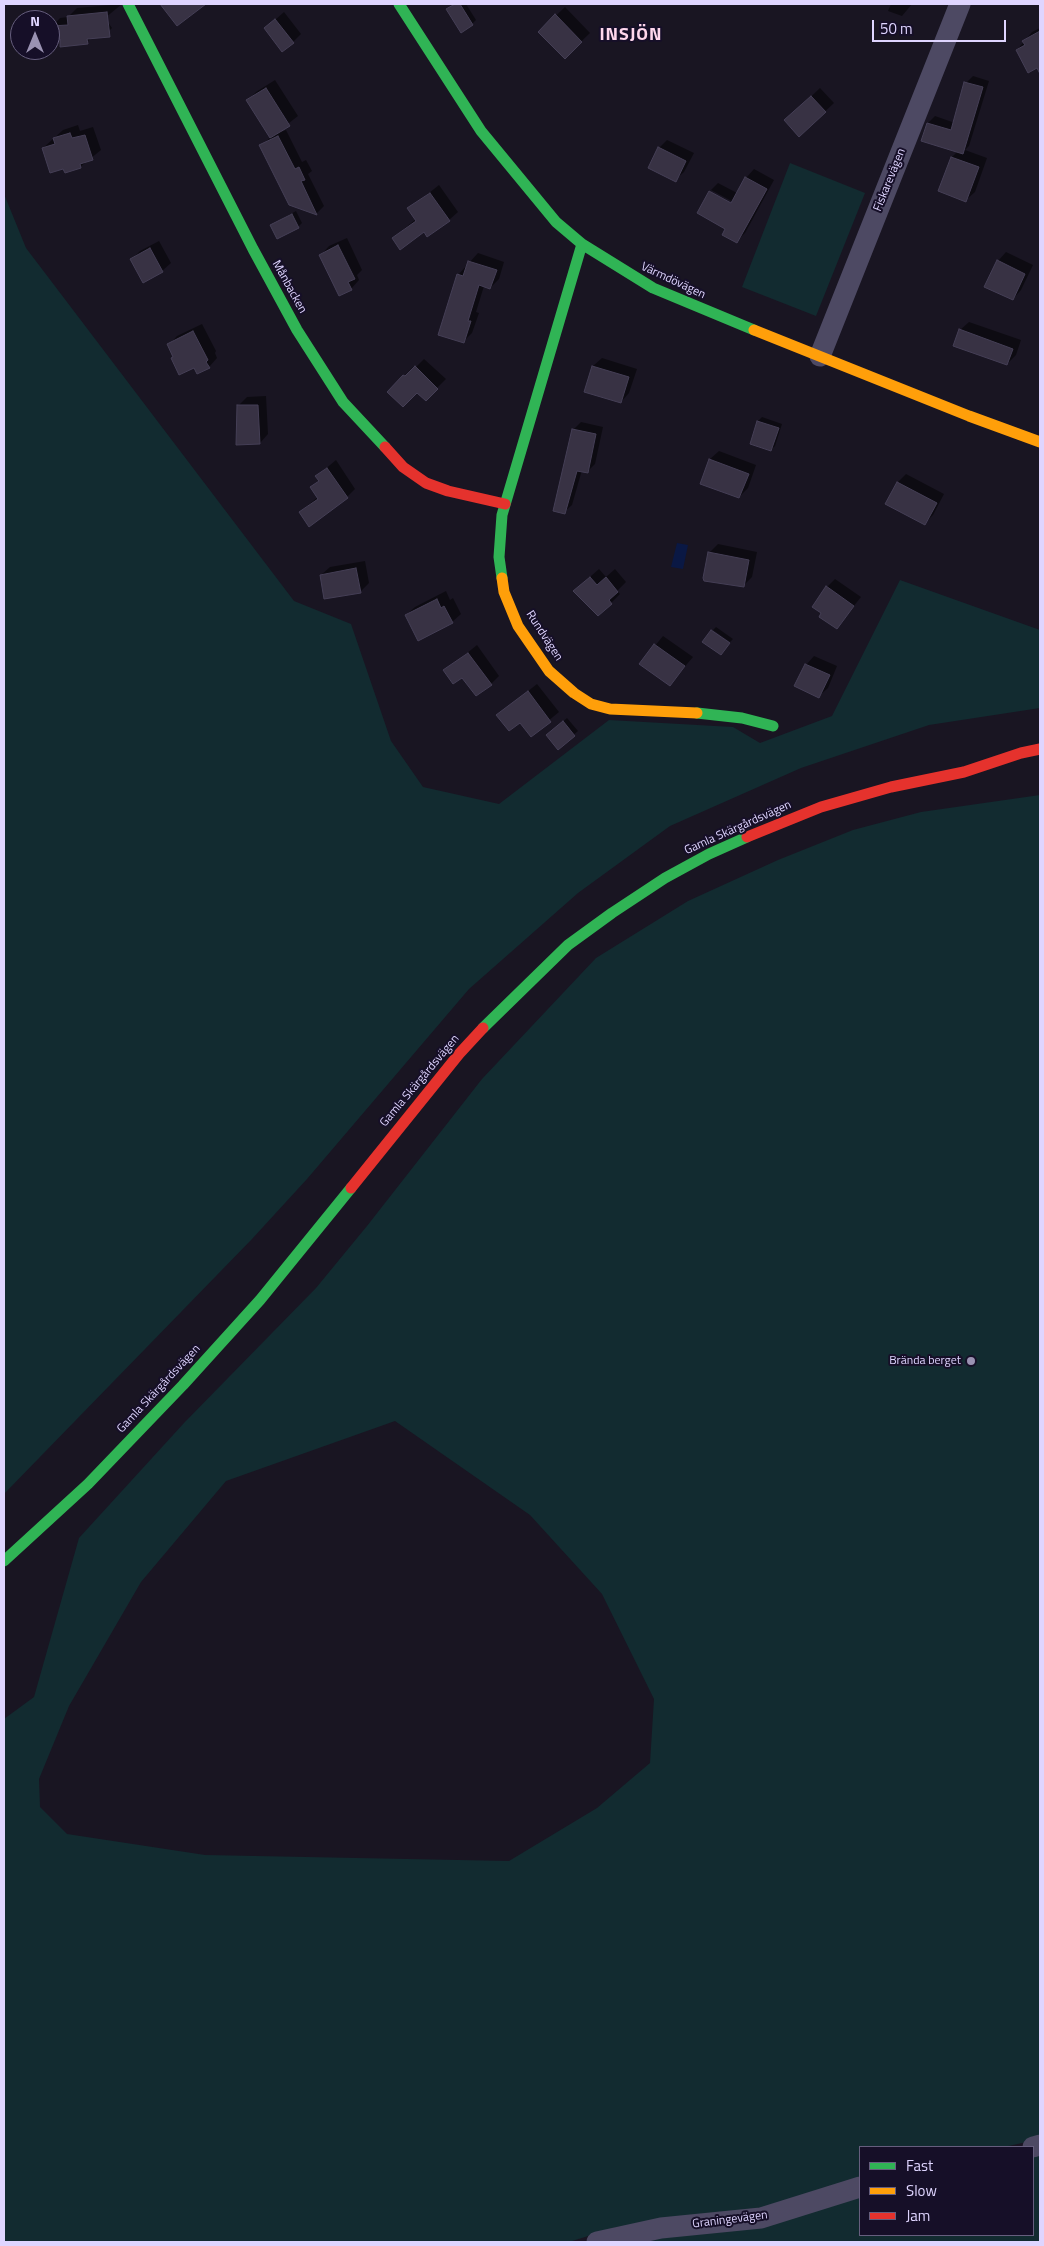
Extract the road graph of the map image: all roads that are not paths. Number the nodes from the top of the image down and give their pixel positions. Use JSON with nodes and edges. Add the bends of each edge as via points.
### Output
{"nodes":[{"id":1,"x":128,"y":4,"type":"edge"},
{"id":2,"x":399,"y":4,"type":"edge"},
{"id":3,"x":960,"y":4,"type":"edge"},
{"id":4,"x":582,"y":244,"type":"junction"},
{"id":5,"x":820,"y":356,"type":"junction"},
{"id":6,"x":1040,"y":442,"type":"edge"},
{"id":7,"x":505,"y":504,"type":"junction"},
{"id":8,"x":773,"y":726,"type":"dead end"},
{"id":9,"x":1040,"y":749,"type":"edge"},
{"id":10,"x":1003,"y":771,"type":"dead end"},
{"id":11,"x":964,"y":772,"type":"junction"},
{"id":12,"x":4,"y":1561,"type":"edge"},
{"id":13,"x":859,"y":2187,"type":"edge"},
{"id":14,"x":597,"y":2242,"type":"edge"}],
"edges":[{"from":1,"to":7,"type":"main road","name":"Månbacken","via":[[262,265],[302,338],[343,402],[403,466],[426,483]]},
{"from":2,"to":4,"type":"main road","name":"Värmdövägen","via":[[481,131],[556,222]]},
{"from":3,"to":5,"type":"street","name":"Fiskarevägen"},
{"from":4,"to":5,"type":"main road","name":"Värmdövägen","via":[[653,288]]},
{"from":4,"to":7,"type":"main road","name":"Rundvägen"},
{"from":5,"to":6,"type":"main road","name":"Värmdövägen"},
{"from":7,"to":8,"type":"main road","name":"Rundvägen","via":[[499,558],[509,607],[549,671],[574,693],[591,704],[610,709],[708,713]]},
{"from":9,"to":11,"type":"main road","name":"Gamla Skärgårdsvägen"},
{"from":10,"to":11,"type":"main road","name":"Gamla Skärgårdsvägen"},
{"from":11,"to":12,"type":"main road","name":"Gamla Skärgårdsvägen","via":[[891,787],[821,807],[765,829],[666,878],[568,945],[496,1013],[459,1054],[260,1300],[183,1385],[88,1484]]},
{"from":13,"to":14,"type":"street","name":"Graningevägen","via":[[761,2218],[661,2228]]}]}
